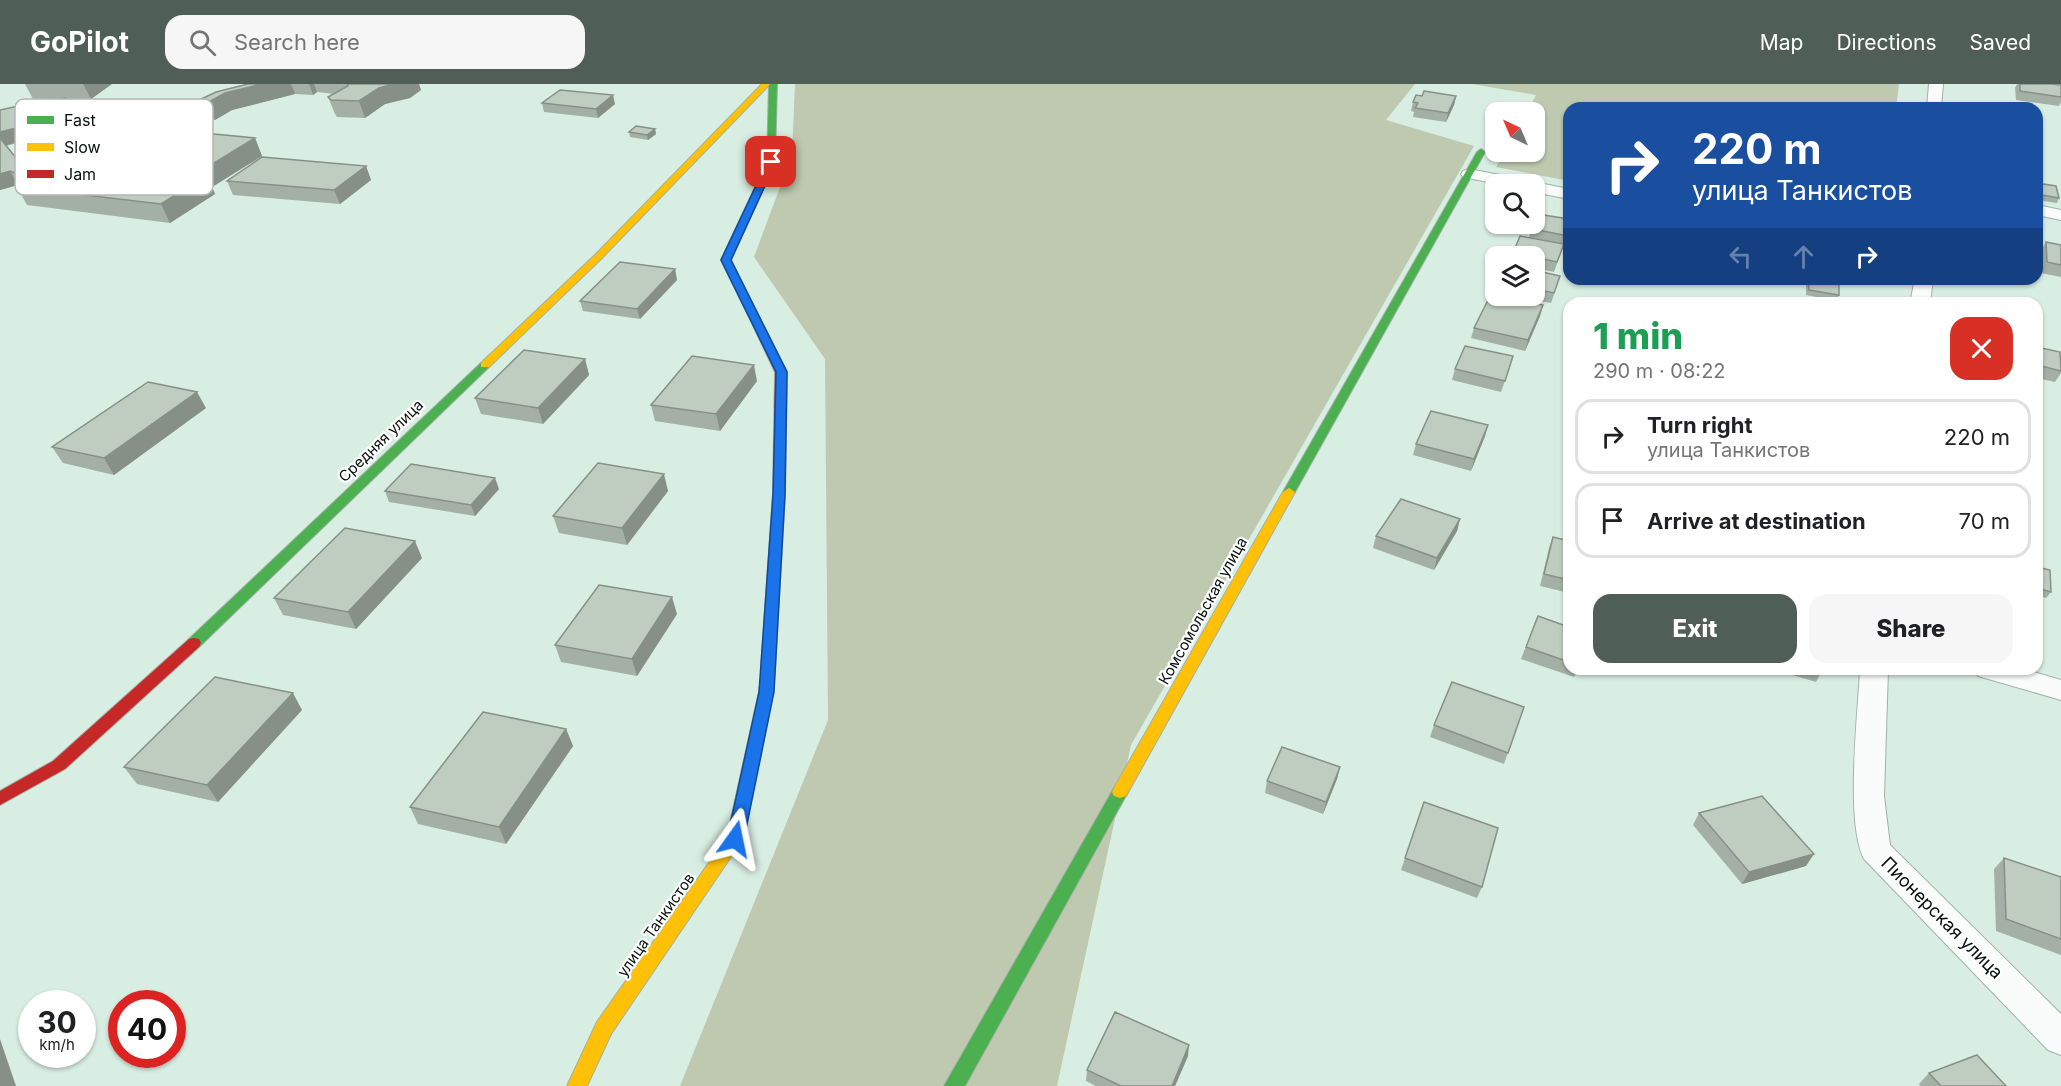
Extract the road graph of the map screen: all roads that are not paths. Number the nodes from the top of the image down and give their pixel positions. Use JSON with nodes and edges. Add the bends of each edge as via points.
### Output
{"nodes":[{"id":1,"x":765,"y":84,"type":"edge"},
{"id":2,"x":773,"y":84,"type":"edge"},
{"id":3,"x":1936,"y":84,"type":"edge"},
{"id":4,"x":1934,"y":102,"type":"edge"},
{"id":5,"x":1481,"y":152,"type":"dead end"},
{"id":6,"x":1469,"y":174,"type":"junction"},
{"id":7,"x":1485,"y":177,"type":"edge"},
{"id":8,"x":1545,"y":189,"type":"edge"},
{"id":9,"x":1563,"y":193,"type":"edge"},
{"id":10,"x":2043,"y":211,"type":"edge"},
{"id":11,"x":2061,"y":215,"type":"edge"},
{"id":12,"x":1874,"y":675,"type":"edge"},
{"id":13,"x":2009,"y":675,"type":"edge"},
{"id":14,"x":2061,"y":690,"type":"edge"},
{"id":15,"x":0,"y":799,"type":"edge"},
{"id":16,"x":2061,"y":1038,"type":"edge"},
{"id":17,"x":577,"y":1086,"type":"edge"},
{"id":18,"x":954,"y":1086,"type":"edge"}],
"edges":[{"from":1,"to":15,"type":"street","name":"Средняя улица","via":[[599,256],[158,677],[59,765]]},
{"from":2,"to":17,"type":"street","name":"улица Танкистов","via":[[771,162],[726,260],[781,372],[779,494],[766,692],[735,839],[604,1028]]},
{"from":3,"to":4,"type":"street"},
{"from":5,"to":6,"type":"street","name":"Комсомольская улица"},
{"from":6,"to":7,"type":"street"},
{"from":6,"to":18,"type":"street","name":"Комсомольская улица"},
{"from":8,"to":9,"type":"street"},
{"from":10,"to":11,"type":"street"},
{"from":12,"to":16,"type":"street","name":"Пионерская улица","via":[[1869,796],[1875,850]]},
{"from":13,"to":14,"type":"street"}]}
